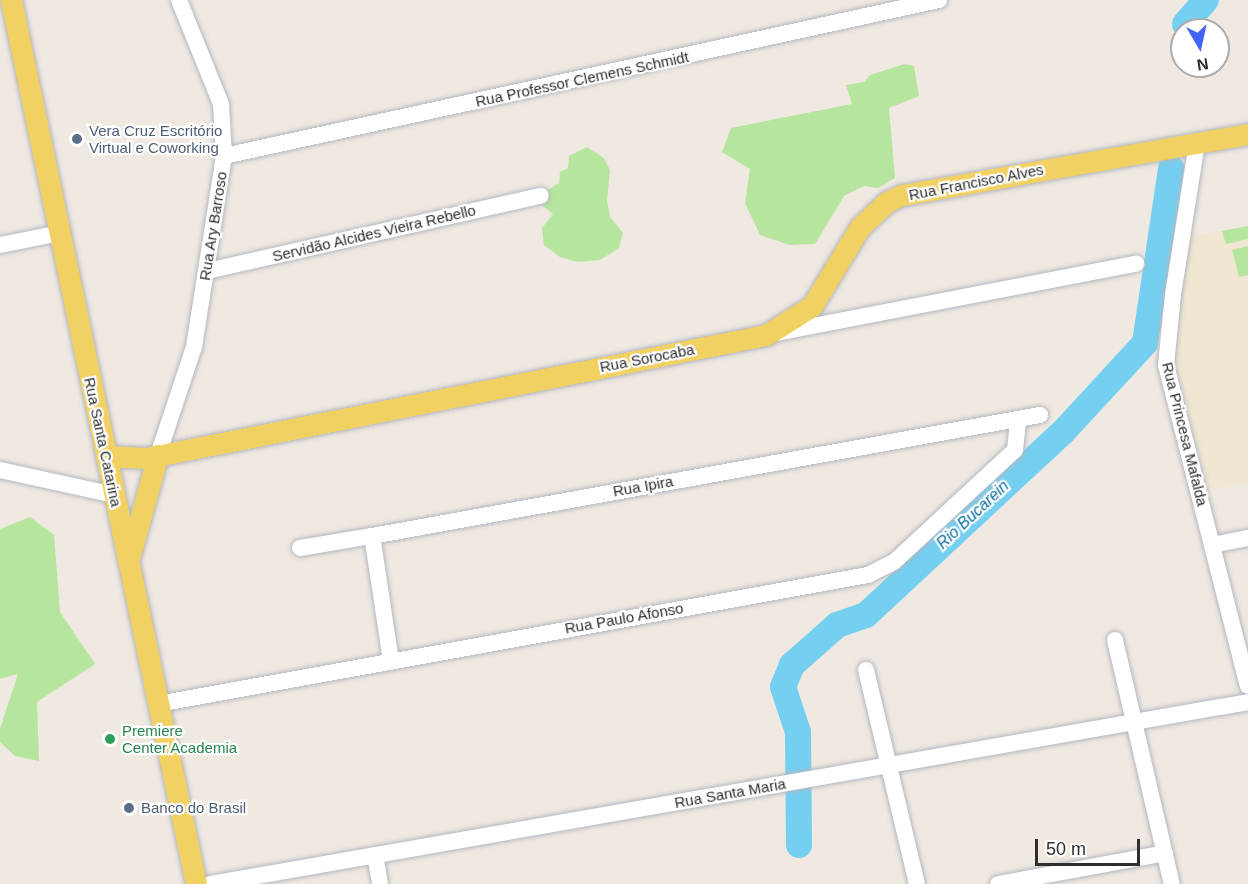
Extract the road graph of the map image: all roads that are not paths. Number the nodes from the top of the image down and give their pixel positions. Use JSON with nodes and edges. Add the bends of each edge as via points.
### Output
{"nodes":[{"id":1,"x":11,"y":0,"type":"edge"},
{"id":2,"x":181,"y":0,"type":"edge"},
{"id":3,"x":939,"y":0,"type":"edge"},
{"id":4,"x":1248,"y":134,"type":"edge"},
{"id":5,"x":1197,"y":143,"type":"junction"},
{"id":6,"x":224,"y":156,"type":"junction"},
{"id":7,"x":541,"y":196,"type":"dead end"},
{"id":8,"x":60,"y":233,"type":"junction"},
{"id":9,"x":0,"y":245,"type":"edge"},
{"id":10,"x":1136,"y":264,"type":"dead end"},
{"id":11,"x":207,"y":271,"type":"junction"},
{"id":12,"x":766,"y":335,"type":"junction"},
{"id":13,"x":1040,"y":415,"type":"dead end"},
{"id":14,"x":1018,"y":418,"type":"junction"},
{"id":15,"x":158,"y":455,"type":"junction"},
{"id":16,"x":106,"y":456,"type":"junction"},
{"id":17,"x":0,"y":470,"type":"edge"},
{"id":18,"x":115,"y":495,"type":"junction"},
{"id":19,"x":372,"y":536,"type":"junction"},
{"id":20,"x":1248,"y":538,"type":"edge"},
{"id":21,"x":1212,"y":544,"type":"junction"},
{"id":22,"x":300,"y":548,"type":"dead end"},
{"id":23,"x":128,"y":561,"type":"junction"},
{"id":24,"x":1115,"y":640,"type":"dead end"},
{"id":25,"x":391,"y":661,"type":"junction"},
{"id":26,"x":866,"y":670,"type":"dead end"},
{"id":27,"x":1248,"y":686,"type":"edge"},
{"id":28,"x":1248,"y":702,"type":"edge"},
{"id":29,"x":158,"y":704,"type":"junction"},
{"id":30,"x":1134,"y":722,"type":"junction"},
{"id":31,"x":889,"y":765,"type":"junction"},
{"id":32,"x":1165,"y":853,"type":"junction"},
{"id":33,"x":375,"y":855,"type":"junction"},
{"id":34,"x":196,"y":884,"type":"edge"},
{"id":35,"x":212,"y":884,"type":"edge"},
{"id":36,"x":380,"y":884,"type":"edge"},
{"id":37,"x":917,"y":884,"type":"edge"},
{"id":38,"x":998,"y":884,"type":"edge"},
{"id":39,"x":1172,"y":884,"type":"edge"}],
"edges":[{"from":1,"to":8,"type":"main road","name":"Rua Santa Catarina"},
{"from":2,"to":6,"type":"street","name":"Rua Ary Barroso","via":[[221,104]]},
{"from":3,"to":6,"type":"street","name":"Rua Professor Clemens Schmidt"},
{"from":4,"to":5,"type":"main road","name":"Rua Francisco Alves"},
{"from":5,"to":12,"type":"main road","name":"Rua Francisco Alves","via":[[921,190],[887,202],[860,227],[812,306]]},
{"from":5,"to":21,"type":"street","name":"Rua Princesa Mafalda","via":[[1165,350],[1170,384]]},
{"from":6,"to":11,"type":"street","name":"Rua Ary Barroso"},
{"from":7,"to":11,"type":"street","name":"Servidão Alcides Vieira Rebello"},
{"from":8,"to":9,"type":"street"},
{"from":8,"to":16,"type":"main road","name":"Rua Santa Catarina"},
{"from":10,"to":12,"type":"street","name":"Rua Sorocaba"},
{"from":11,"to":15,"type":"street","name":"Rua Ary Barroso","via":[[186,378]]},
{"from":12,"to":15,"type":"main road","name":"Rua Sorocaba"},
{"from":13,"to":14,"type":"street","name":"Rua Ipira"},
{"from":14,"to":19,"type":"street","name":"Rua Ipira"},
{"from":14,"to":25,"type":"street","name":"Rua Paulo Afonso","via":[[1015,450],[882,570]]},
{"from":15,"to":16,"type":"main road","name":"Rua Sorocaba","via":[[132,460]]},
{"from":15,"to":23,"type":"main road"},
{"from":16,"to":18,"type":"main road","name":"Rua Santa Catarina"},
{"from":17,"to":18,"type":"street"},
{"from":18,"to":23,"type":"main road","name":"Rua Santa Catarina"},
{"from":19,"to":22,"type":"street","name":"Rua Ipira"},
{"from":19,"to":25,"type":"street"},
{"from":20,"to":21,"type":"street"},
{"from":21,"to":27,"type":"street","name":"Rua Princesa Mafalda"},
{"from":23,"to":29,"type":"main road","name":"Rua Santa Catarina"},
{"from":24,"to":30,"type":"street"},
{"from":25,"to":29,"type":"street","name":"Rua Paulo Afonso"},
{"from":26,"to":31,"type":"street"},
{"from":28,"to":30,"type":"street","name":"Rua Santa Maria"},
{"from":29,"to":34,"type":"main road","name":"Rua Santa Catarina"},
{"from":30,"to":31,"type":"street","name":"Rua Santa Maria"},
{"from":30,"to":32,"type":"street"},
{"from":31,"to":33,"type":"street","name":"Rua Santa Maria"},
{"from":31,"to":37,"type":"street"},
{"from":32,"to":38,"type":"street"},
{"from":32,"to":39,"type":"street"},
{"from":33,"to":35,"type":"street","name":"Rua Santa Maria"},
{"from":33,"to":36,"type":"street"}]}
